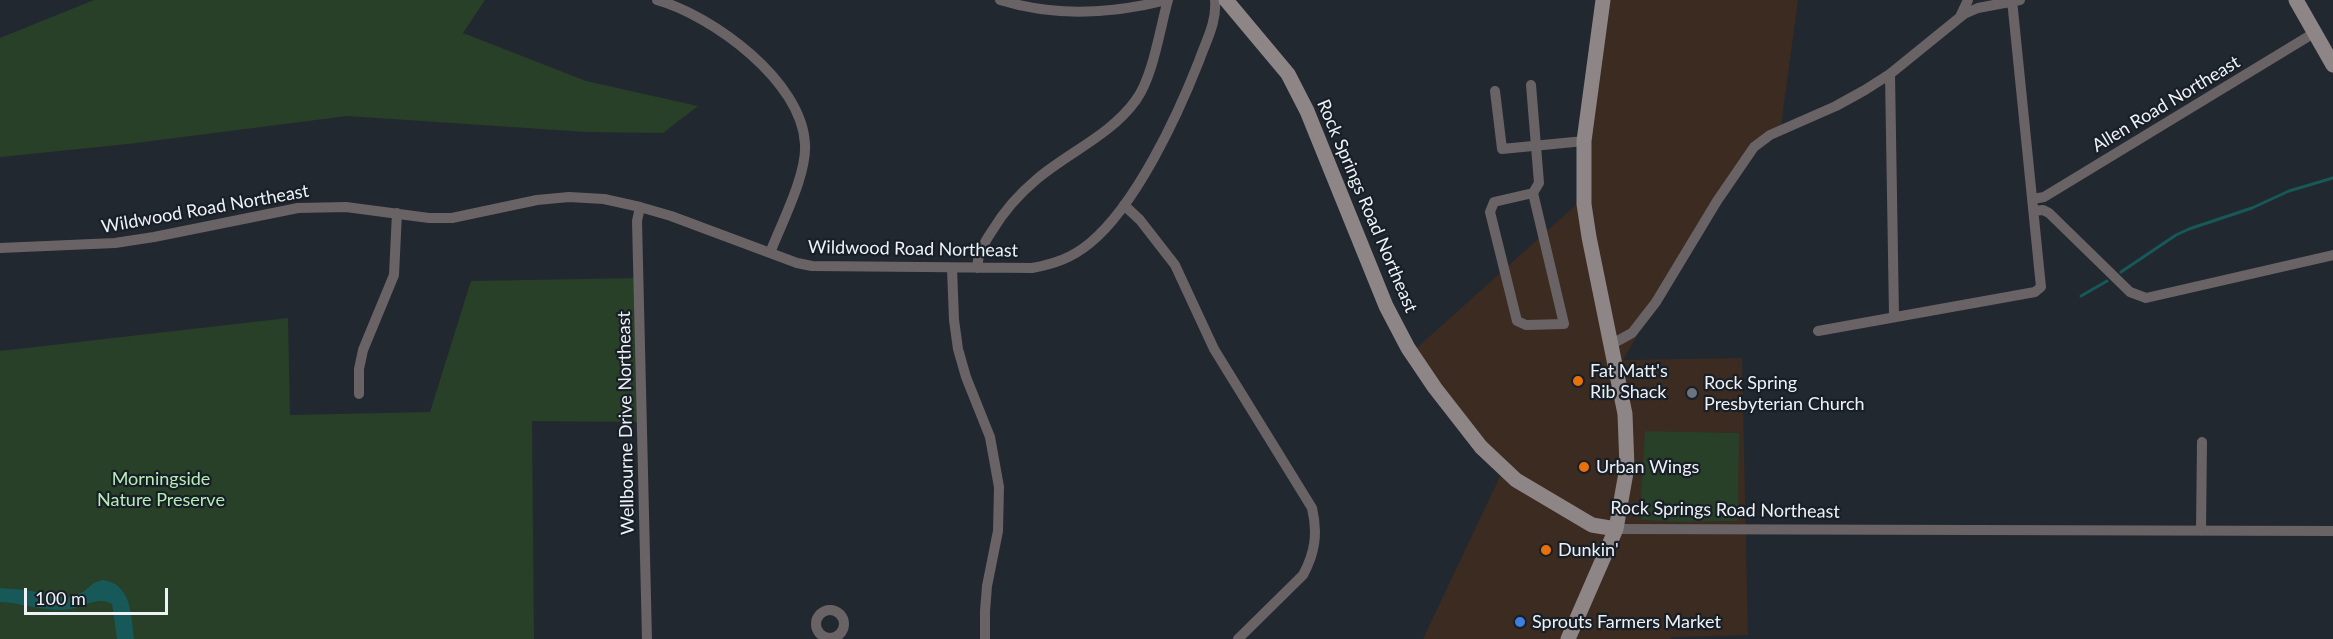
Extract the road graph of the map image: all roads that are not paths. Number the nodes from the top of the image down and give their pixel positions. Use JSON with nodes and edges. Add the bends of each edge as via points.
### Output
{"nodes":[{"id":1,"x":657,"y":0,"type":"edge"},
{"id":2,"x":1000,"y":0,"type":"edge"},
{"id":3,"x":1168,"y":0,"type":"edge"},
{"id":4,"x":1215,"y":0,"type":"edge"},
{"id":5,"x":1226,"y":0,"type":"edge"},
{"id":6,"x":1603,"y":0,"type":"edge"},
{"id":7,"x":1968,"y":0,"type":"edge"},
{"id":8,"x":2015,"y":0,"type":"edge"},
{"id":9,"x":2296,"y":0,"type":"edge"},
{"id":10,"x":1960,"y":18,"type":"junction"},
{"id":11,"x":2314,"y":33,"type":"junction"},
{"id":12,"x":2333,"y":65,"type":"edge"},
{"id":13,"x":1890,"y":74,"type":"junction"},
{"id":14,"x":1531,"y":85,"type":"dead end"},
{"id":15,"x":1495,"y":91,"type":"dead end"},
{"id":16,"x":1584,"y":141,"type":"junction"},
{"id":17,"x":1536,"y":145,"type":"junction"},
{"id":18,"x":1533,"y":193,"type":"junction"},
{"id":19,"x":2033,"y":199,"type":"junction"},
{"id":20,"x":1124,"y":205,"type":"junction"},
{"id":21,"x":640,"y":207,"type":"junction"},
{"id":22,"x":2034,"y":211,"type":"junction"},
{"id":23,"x":397,"y":213,"type":"junction"},
{"id":24,"x":0,"y":248,"type":"edge"},
{"id":25,"x":770,"y":254,"type":"junction"},
{"id":26,"x":2333,"y":255,"type":"edge"},
{"id":27,"x":952,"y":268,"type":"junction"},
{"id":28,"x":977,"y":268,"type":"junction"},
{"id":29,"x":1894,"y":316,"type":"junction"},
{"id":30,"x":1818,"y":331,"type":"dead end"},
{"id":31,"x":1612,"y":344,"type":"junction"},
{"id":32,"x":359,"y":394,"type":"dead end"},
{"id":33,"x":2202,"y":442,"type":"dead end"},
{"id":34,"x":1616,"y":529,"type":"junction"},
{"id":35,"x":2201,"y":531,"type":"junction"},
{"id":36,"x":2333,"y":531,"type":"edge"},
{"id":37,"x":647,"y":639,"type":"edge"},
{"id":38,"x":985,"y":639,"type":"edge"},
{"id":39,"x":1238,"y":639,"type":"edge"},
{"id":40,"x":1568,"y":639,"type":"edge"}],
"edges":[{"from":1,"to":25,"type":"street","via":[[700,19],[730,38],[768,72],[798,112],[805,159]]},
{"from":2,"to":3,"type":"street","via":[[1047,11],[1071,12],[1108,11]]},
{"from":3,"to":28,"type":"street","via":[[1138,98],[1099,135],[1016,198],[981,248]]},
{"from":4,"to":20,"type":"street","name":"Wildwood Road Northeast","via":[[1214,22],[1191,80],[1156,153]]},
{"from":5,"to":34,"type":"main road","name":"Rock Springs Road Northeast","via":[[1288,74],[1307,111],[1386,306],[1434,388],[1480,447],[1516,480],[1592,525]]},
{"from":6,"to":16,"type":"main road"},
{"from":7,"to":10,"type":"street"},
{"from":8,"to":10,"type":"street","via":[[1978,8]]},
{"from":8,"to":19,"type":"street"},
{"from":9,"to":11,"type":"main road"},
{"from":10,"to":13,"type":"street"},
{"from":11,"to":12,"type":"main road"},
{"from":11,"to":19,"type":"street","name":"Allen Road Northeast","via":[[2044,198]]},
{"from":13,"to":29,"type":"street"},
{"from":13,"to":31,"type":"street","via":[[1836,106],[1770,135],[1754,147],[1656,302],[1632,333]]},
{"from":14,"to":17,"type":"street"},
{"from":15,"to":17,"type":"street","via":[[1502,149]]},
{"from":16,"to":17,"type":"street"},
{"from":16,"to":31,"type":"main road","via":[[1584,204]]},
{"from":17,"to":18,"type":"street","via":[[1539,183]]},
{"from":18,"to":18,"type":"street","via":[[1491,206],[1497,243],[1518,321],[1526,325],[1564,324]]},
{"from":19,"to":22,"type":"street"},
{"from":20,"to":28,"type":"street","name":"Wildwood Road Northeast","via":[[1092,242],[1063,260],[1032,268]]},
{"from":20,"to":39,"type":"street","via":[[1174,265],[1214,349],[1312,508],[1316,537],[1310,563],[1294,585]]},
{"from":21,"to":23,"type":"street","name":"Wildwood Road Northeast","via":[[569,197],[452,218]]},
{"from":21,"to":25,"type":"street","name":"Wildwood Road Northeast"},
{"from":21,"to":37,"type":"street","name":"Wellbourne Drive Northeast","via":[[637,221]]},
{"from":22,"to":26,"type":"street","via":[[2049,213],[2130,292],[2146,298]]},
{"from":22,"to":29,"type":"street","via":[[2041,282],[2037,291]]},
{"from":23,"to":24,"type":"street","name":"Wildwood Road Northeast","via":[[346,207],[298,208],[115,243]]},
{"from":23,"to":32,"type":"street","via":[[394,275],[363,350]]},
{"from":25,"to":27,"type":"street","name":"Wildwood Road Northeast","via":[[812,266]]},
{"from":27,"to":28,"type":"street","name":"Wildwood Road Northeast"},
{"from":27,"to":38,"type":"street","via":[[958,349],[990,437],[999,487],[998,531],[986,603]]},
{"from":29,"to":30,"type":"street"},
{"from":31,"to":34,"type":"main road","via":[[1628,434],[1626,484]]},
{"from":33,"to":35,"type":"street"},
{"from":34,"to":35,"type":"street","name":"Rock Springs Road Northeast"},
{"from":34,"to":40,"type":"main road"},
{"from":35,"to":36,"type":"street","name":"Rock Springs Road Northeast"}]}
